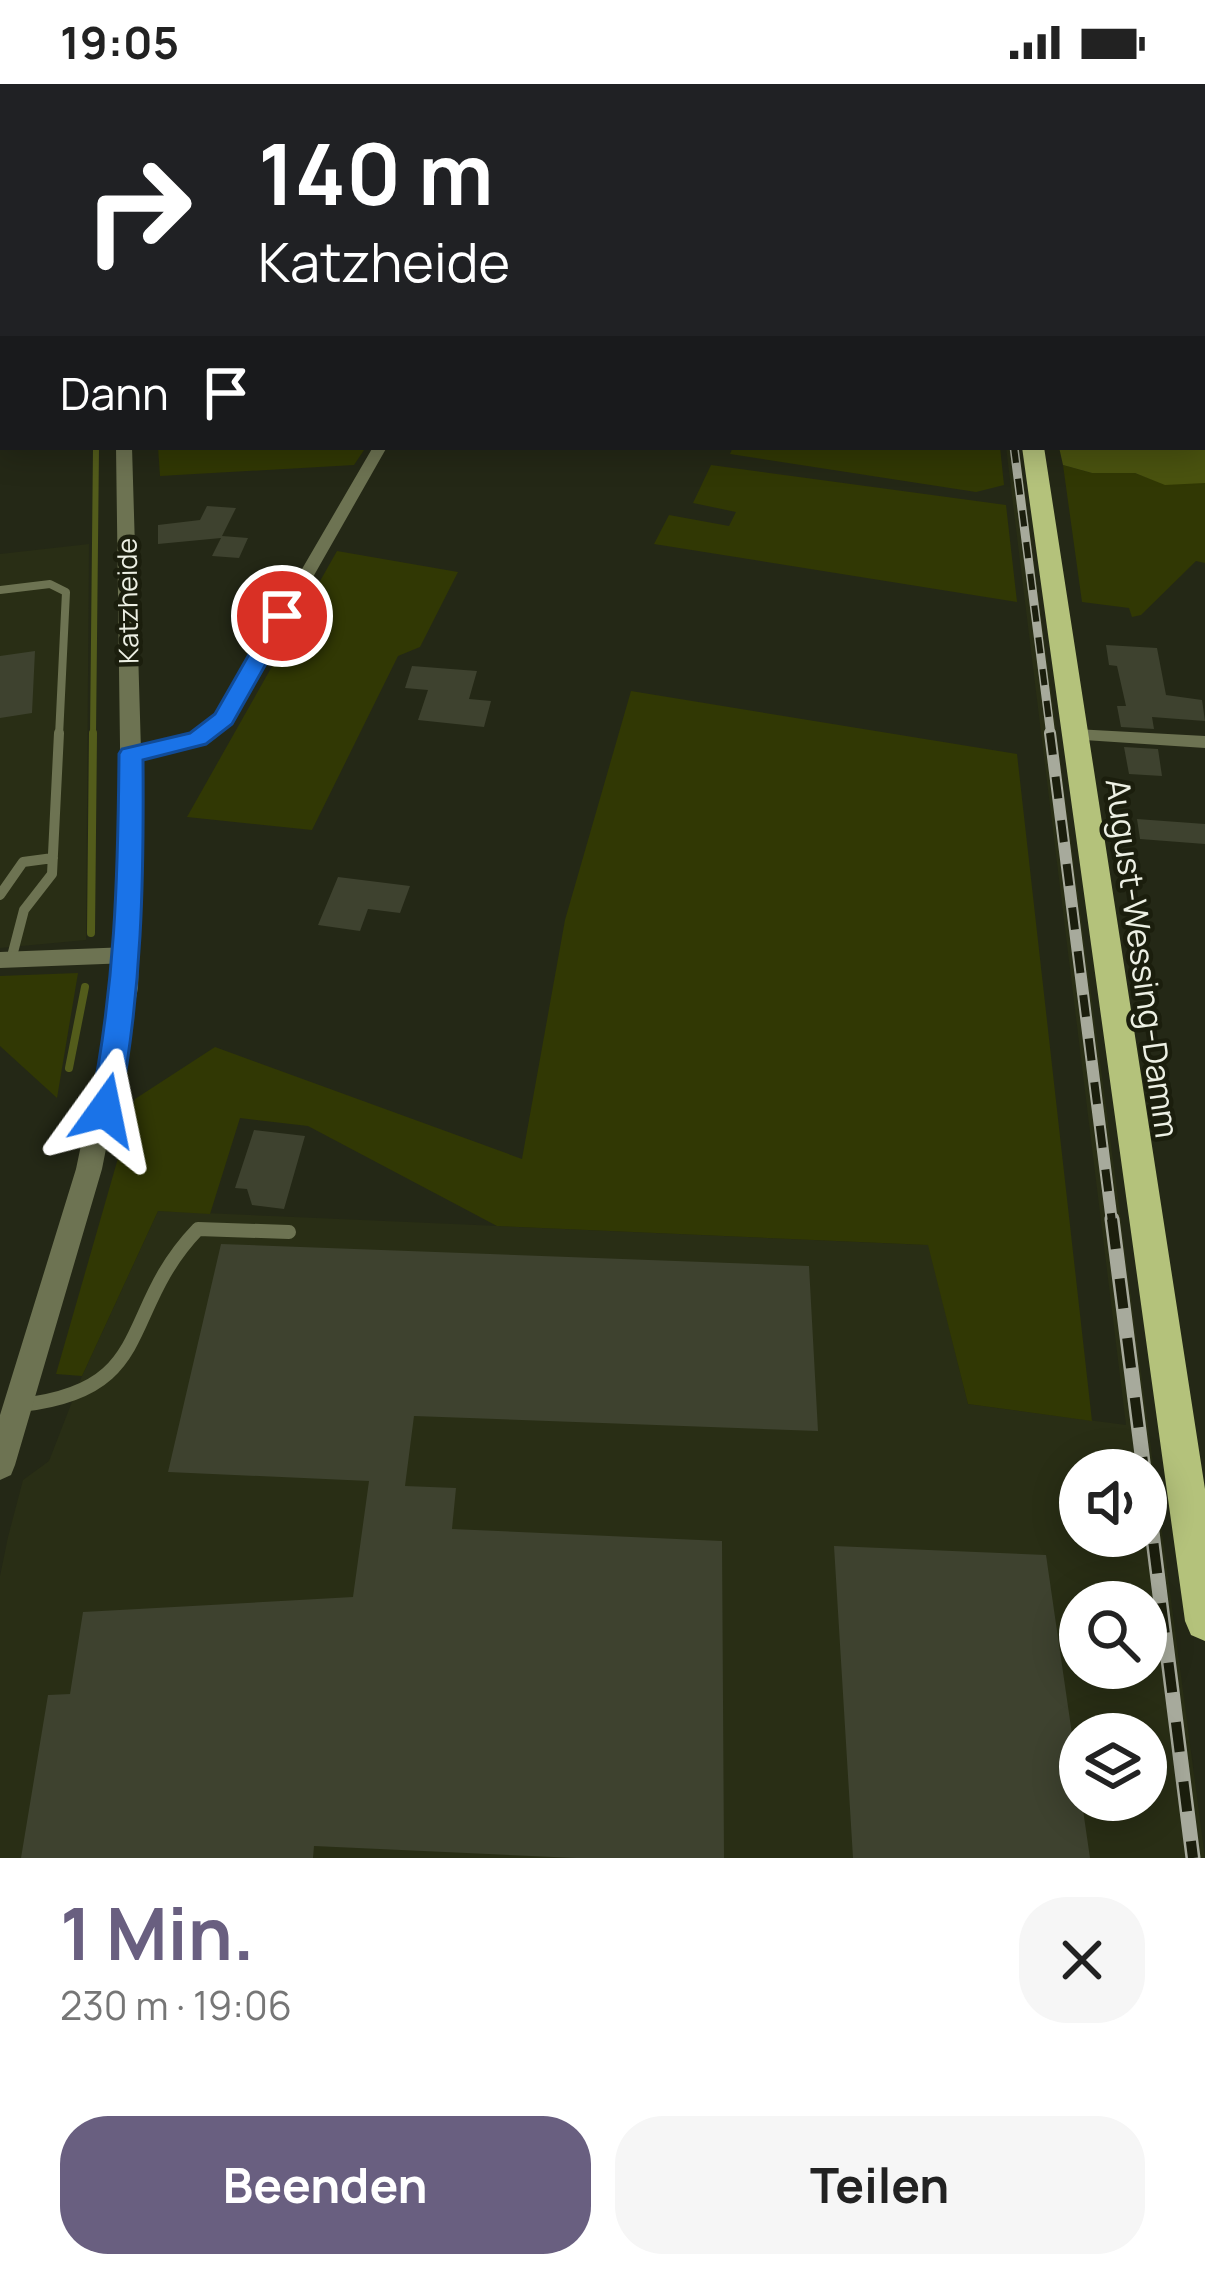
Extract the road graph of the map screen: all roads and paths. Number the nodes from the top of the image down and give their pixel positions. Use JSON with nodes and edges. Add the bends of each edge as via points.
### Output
{"nodes":[{"id":1,"x":124,"y":450,"type":"edge"},
{"id":2,"x":378,"y":450,"type":"edge"},
{"id":3,"x":1034,"y":450,"type":"edge"},
{"id":4,"x":0,"y":590,"type":"edge"},
{"id":5,"x":1075,"y":735,"type":"junction"},
{"id":6,"x":1205,"y":742,"type":"edge"},
{"id":7,"x":130,"y":754,"type":"junction"},
{"id":8,"x":53,"y":858,"type":"junction"},
{"id":9,"x":0,"y":896,"type":"edge"},
{"id":10,"x":129,"y":955,"type":"junction"},
{"id":11,"x":5,"y":960,"type":"edge"},
{"id":12,"x":289,"y":1232,"type":"dead end"},
{"id":13,"x":17,"y":1405,"type":"junction"},
{"id":14,"x":0,"y":1465,"type":"edge"},
{"id":15,"x":1205,"y":1621,"type":"edge"}],
"edges":[{"from":1,"to":7,"type":"street","name":"Katzheide"},
{"from":2,"to":7,"type":"street","via":[[224,719],[198,739]]},
{"from":3,"to":5,"type":"main road","name":"August-Wessing-Damm"},
{"from":4,"to":8,"type":"lane","via":[[50,584],[66,592]]},
{"from":5,"to":6,"type":"street"},
{"from":5,"to":15,"type":"main road","name":"August-Wessing-Damm"},
{"from":7,"to":10,"type":"street","name":"Katzheide"},
{"from":8,"to":9,"type":"lane","via":[[23,862]]},
{"from":8,"to":11,"type":"lane"},
{"from":10,"to":11,"type":"street"},
{"from":10,"to":13,"type":"street","name":"Katzheide","via":[[105,1110]]},
{"from":12,"to":13,"type":"lane","via":[[197,1229],[160,1269],[119,1370],[64,1404]]},
{"from":13,"to":14,"type":"street","name":"Katzheide"}]}
